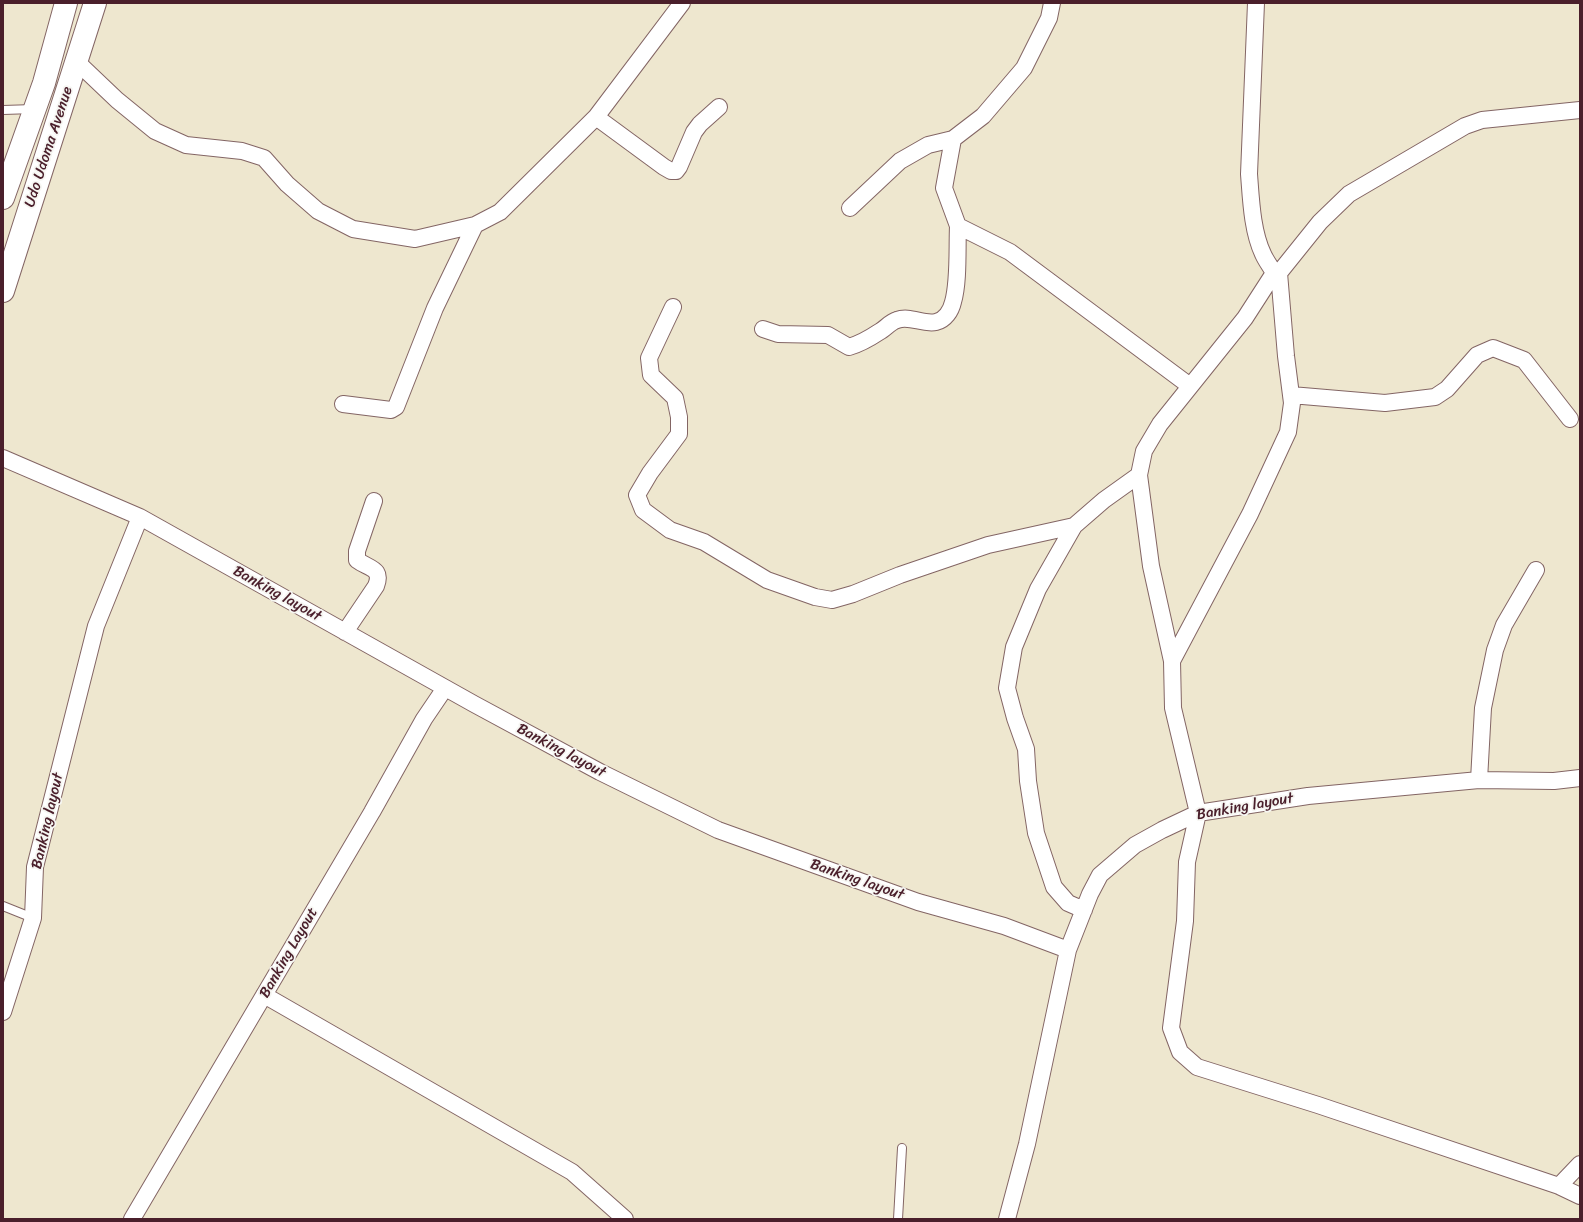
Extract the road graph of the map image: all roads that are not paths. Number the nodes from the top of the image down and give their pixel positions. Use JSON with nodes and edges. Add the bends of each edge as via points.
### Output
{"nodes":[{"id":1,"x":66,"y":3,"type":"edge"},
{"id":2,"x":95,"y":3,"type":"edge"},
{"id":3,"x":682,"y":3,"type":"edge"},
{"id":4,"x":1052,"y":3,"type":"edge"},
{"id":5,"x":1256,"y":3,"type":"edge"},
{"id":6,"x":76,"y":61,"type":"junction"},
{"id":7,"x":719,"y":107,"type":"dead end"},
{"id":8,"x":3,"y":110,"type":"edge"},
{"id":9,"x":34,"y":110,"type":"junction"},
{"id":10,"x":1580,"y":110,"type":"edge"},
{"id":11,"x":596,"y":117,"type":"junction"},
{"id":12,"x":953,"y":139,"type":"junction"},
{"id":13,"x":3,"y":198,"type":"edge"},
{"id":14,"x":850,"y":208,"type":"dead end"},
{"id":15,"x":475,"y":225,"type":"junction"},
{"id":16,"x":958,"y":226,"type":"junction"},
{"id":17,"x":1277,"y":273,"type":"junction"},
{"id":18,"x":3,"y":291,"type":"edge"},
{"id":19,"x":673,"y":307,"type":"dead end"},
{"id":20,"x":763,"y":329,"type":"dead end"},
{"id":21,"x":1190,"y":386,"type":"junction"},
{"id":22,"x":1291,"y":395,"type":"junction"},
{"id":23,"x":343,"y":404,"type":"dead end"},
{"id":24,"x":1570,"y":419,"type":"dead end"},
{"id":25,"x":3,"y":458,"type":"edge"},
{"id":26,"x":1139,"y":475,"type":"junction"},
{"id":27,"x":374,"y":501,"type":"dead end"},
{"id":28,"x":140,"y":517,"type":"junction"},
{"id":29,"x":1074,"y":526,"type":"junction"},
{"id":30,"x":1536,"y":570,"type":"dead end"},
{"id":31,"x":345,"y":632,"type":"junction"},
{"id":32,"x":1172,"y":661,"type":"junction"},
{"id":33,"x":445,"y":688,"type":"junction"},
{"id":34,"x":1580,"y":778,"type":"edge"},
{"id":35,"x":1479,"y":780,"type":"junction"},
{"id":36,"x":1198,"y":813,"type":"junction"},
{"id":37,"x":3,"y":906,"type":"edge"},
{"id":38,"x":1084,"y":910,"type":"junction"},
{"id":39,"x":33,"y":918,"type":"junction"},
{"id":40,"x":1068,"y":950,"type":"junction"},
{"id":41,"x":264,"y":995,"type":"junction"},
{"id":42,"x":3,"y":1012,"type":"edge"},
{"id":43,"x":902,"y":1148,"type":"dead end"},
{"id":44,"x":1580,"y":1164,"type":"edge"},
{"id":45,"x":1560,"y":1186,"type":"junction"},
{"id":46,"x":1580,"y":1196,"type":"edge"},
{"id":47,"x":132,"y":1219,"type":"edge"},
{"id":48,"x":625,"y":1219,"type":"edge"},
{"id":49,"x":898,"y":1219,"type":"edge"},
{"id":50,"x":1007,"y":1219,"type":"edge"}],
"edges":[{"from":1,"to":9,"type":"main road","name":"Udo Udoma Avenue"},
{"from":2,"to":6,"type":"main road","name":"Udo Udoma Avenue"},
{"from":3,"to":11,"type":"street"},
{"from":4,"to":12,"type":"street","via":[[1050,18],[1024,68],[984,116]]},
{"from":5,"to":17,"type":"street","via":[[1249,174],[1251,200],[1258,240],[1263,254]]},
{"from":6,"to":15,"type":"street","via":[[155,131],[186,145],[242,151],[264,158],[318,211],[353,229],[415,239]]},
{"from":6,"to":18,"type":"main road","name":"Udo Udoma Avenue"},
{"from":7,"to":11,"type":"street","via":[[694,132],[676,171],[671,171]]},
{"from":8,"to":9,"type":"lane"},
{"from":9,"to":13,"type":"main road","name":"Udo Udoma Avenue"},
{"from":10,"to":17,"type":"street","via":[[1482,120],[1451,133],[1350,194],[1320,222]]},
{"from":11,"to":15,"type":"street","via":[[500,212]]},
{"from":12,"to":14,"type":"street","via":[[928,145],[900,162]]},
{"from":12,"to":16,"type":"street","via":[[944,188]]},
{"from":15,"to":23,"type":"street","via":[[435,308],[396,407],[392,410]]},
{"from":16,"to":20,"type":"street","via":[[953,303],[946,316],[937,322],[929,323],[908,318],[896,320],[878,333],[849,347],[828,335],[778,334]]},
{"from":16,"to":21,"type":"street","via":[[1010,252]]},
{"from":17,"to":21,"type":"street","via":[[1245,318]]},
{"from":17,"to":22,"type":"street"},
{"from":19,"to":29,"type":"street","via":[[649,358],[651,374],[675,398],[679,434],[637,495],[643,510],[670,530],[704,542],[767,580],[815,597],[832,600],[988,545]]},
{"from":21,"to":26,"type":"street","via":[[1160,424],[1144,451]]},
{"from":22,"to":24,"type":"street","via":[[1385,403],[1434,397],[1448,389],[1477,355],[1493,348],[1524,360]]},
{"from":22,"to":32,"type":"street","via":[[1288,432],[1250,514]]},
{"from":25,"to":28,"type":"street","name":"Banking layout"},
{"from":26,"to":29,"type":"street"},
{"from":26,"to":32,"type":"street","via":[[1151,566]]},
{"from":27,"to":31,"type":"street","via":[[357,551],[357,560],[376,571],[379,579]]},
{"from":28,"to":31,"type":"street","name":"Banking layout"},
{"from":28,"to":39,"type":"street","name":"Banking layout","via":[[96,626],[35,867]]},
{"from":29,"to":38,"type":"street","via":[[1038,589],[1014,647],[1007,688],[1026,749],[1036,833],[1054,887],[1068,903]]},
{"from":30,"to":35,"type":"street","via":[[1504,625],[1495,650],[1483,708]]},
{"from":31,"to":33,"type":"street","name":"Banking layout"},
{"from":32,"to":36,"type":"street","via":[[1173,708]]},
{"from":33,"to":40,"type":"street","name":"Banking layout","via":[[600,772],[718,830],[918,902],[1004,926]]},
{"from":33,"to":41,"type":"street","name":"Banking Layout","via":[[424,719]]},
{"from":34,"to":35,"type":"street","name":"Banking layout","via":[[1554,781]]},
{"from":35,"to":36,"type":"street","name":"Banking layout","via":[[1308,796]]},
{"from":36,"to":38,"type":"street","name":"Banking layout","via":[[1135,845],[1100,875]]},
{"from":36,"to":45,"type":"street","via":[[1187,862],[1185,921],[1171,1028],[1180,1052],[1197,1067]]},
{"from":37,"to":39,"type":"lane"},
{"from":38,"to":40,"type":"street","name":"Banking layout"},
{"from":39,"to":42,"type":"street","name":"Banking layout"},
{"from":40,"to":50,"type":"street","via":[[1027,1144]]},
{"from":41,"to":47,"type":"street","name":"Banking Layout"},
{"from":41,"to":48,"type":"street","via":[[572,1172]]},
{"from":43,"to":49,"type":"lane"},
{"from":44,"to":45,"type":"street"},
{"from":45,"to":46,"type":"street"}]}
